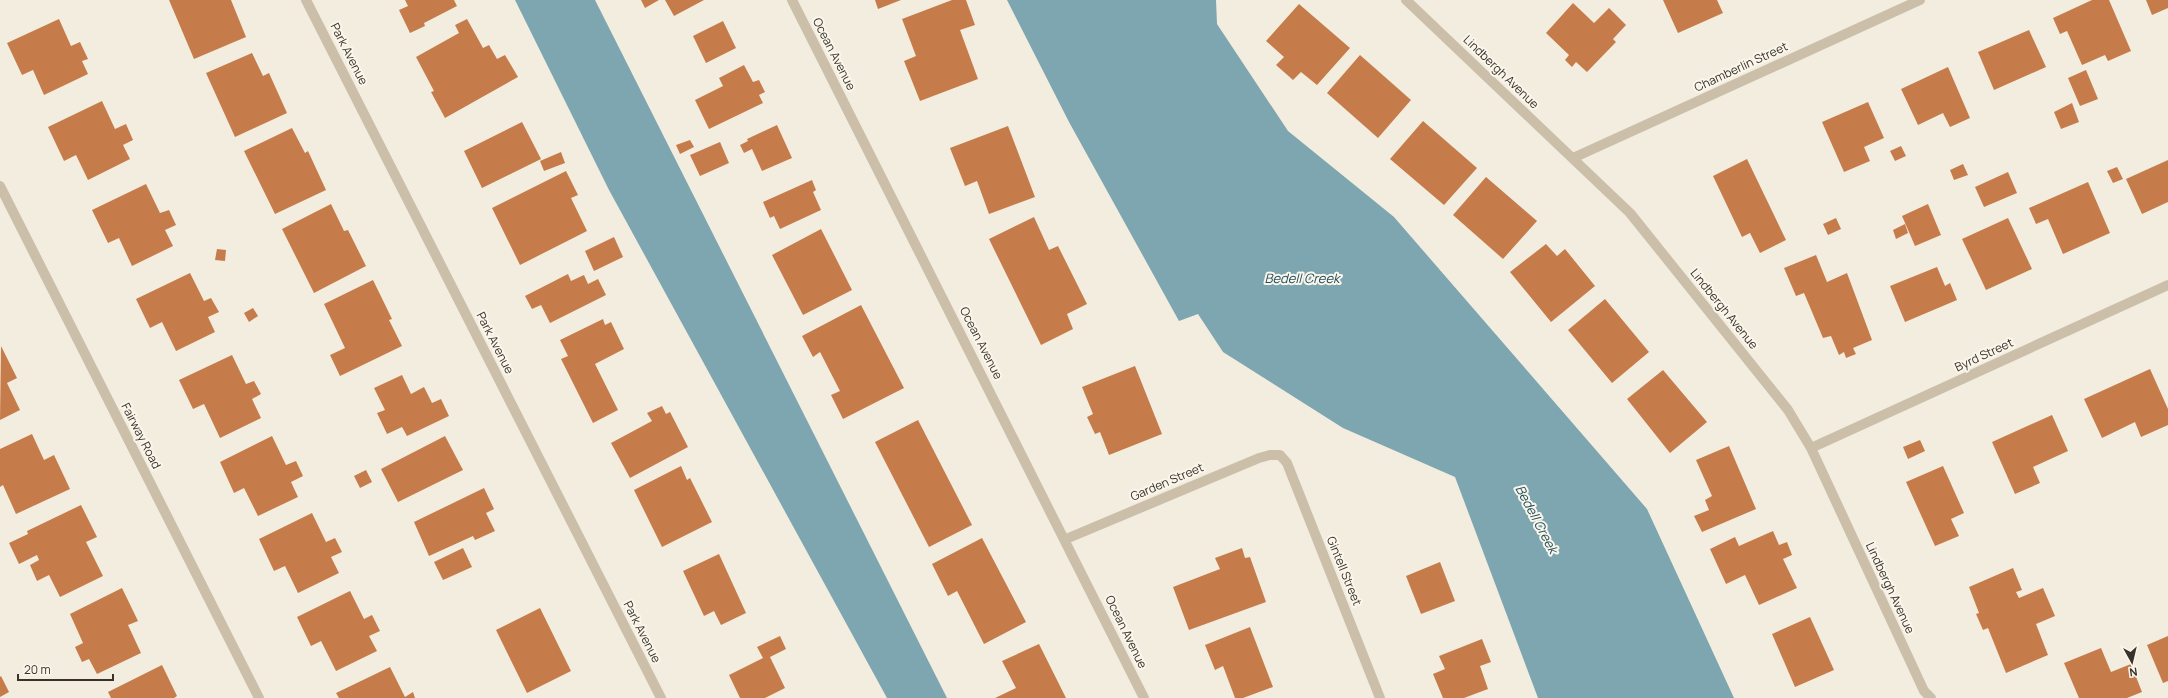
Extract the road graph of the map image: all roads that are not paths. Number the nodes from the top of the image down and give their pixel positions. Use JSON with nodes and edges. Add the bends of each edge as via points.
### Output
{"nodes":[{"id":1,"x":306,"y":0,"type":"edge"},
{"id":2,"x":792,"y":0,"type":"edge"},
{"id":3,"x":1406,"y":0,"type":"edge"},
{"id":4,"x":1920,"y":0,"type":"edge"},
{"id":5,"x":1573,"y":158,"type":"junction"},
{"id":6,"x":0,"y":186,"type":"edge"},
{"id":7,"x":2168,"y":285,"type":"edge"},
{"id":8,"x":1811,"y":448,"type":"junction"},
{"id":9,"x":1280,"y":455,"type":"joint"},
{"id":10,"x":1066,"y":539,"type":"junction"},
{"id":11,"x":259,"y":698,"type":"edge"},
{"id":12,"x":662,"y":698,"type":"edge"},
{"id":13,"x":1144,"y":698,"type":"edge"},
{"id":14,"x":1380,"y":698,"type":"edge"},
{"id":15,"x":1931,"y":698,"type":"edge"}],
"edges":[{"from":1,"to":12,"type":"street","name":"Park Avenue"},
{"from":2,"to":10,"type":"street","name":"Ocean Avenue"},
{"from":3,"to":5,"type":"street","name":"Lindbergh Avenue"},
{"from":4,"to":5,"type":"street","name":"Chamberlin Street"},
{"from":5,"to":8,"type":"street","name":"Lindbergh Avenue","via":[[1630,213],[1788,410]]},
{"from":6,"to":11,"type":"street","name":"Fairway Road"},
{"from":7,"to":8,"type":"street","name":"Byrd Street"},
{"from":8,"to":15,"type":"street","name":"Lindbergh Avenue","via":[[1924,691]]},
{"from":9,"to":10,"type":"street","name":"Garden Street","via":[[1259,458]]},
{"from":9,"to":14,"type":"street","name":"Gintell Street","via":[[1287,463]]},
{"from":10,"to":13,"type":"street","name":"Ocean Avenue"}]}
